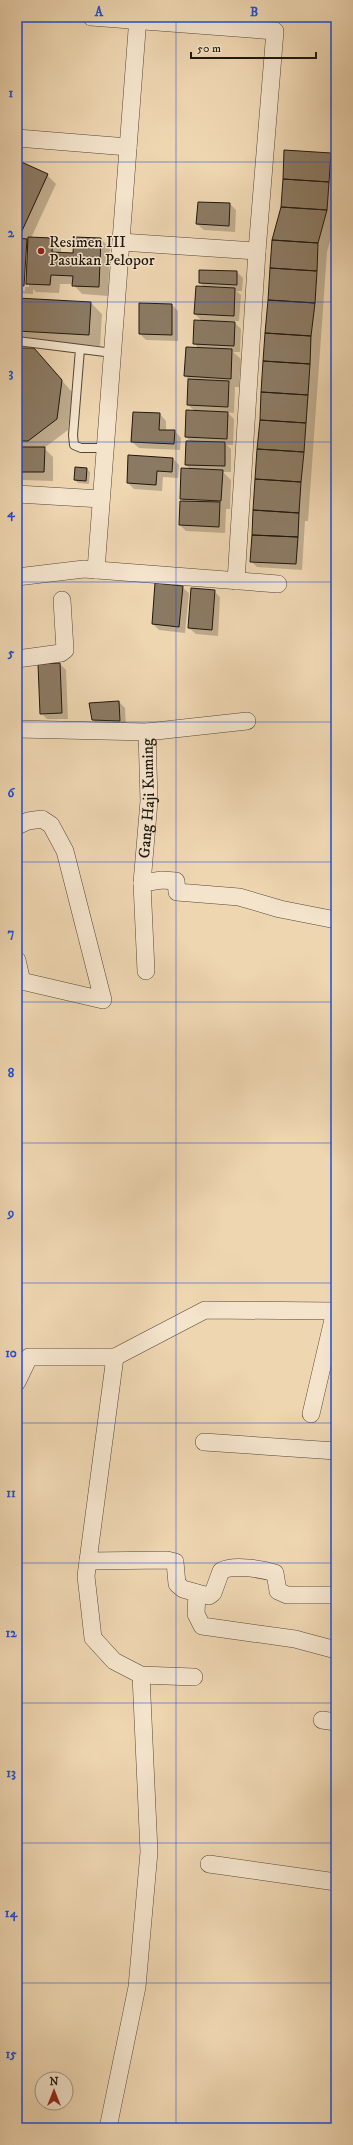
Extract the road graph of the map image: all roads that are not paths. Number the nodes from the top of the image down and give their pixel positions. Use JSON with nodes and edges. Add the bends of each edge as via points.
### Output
{"nodes":[{"id":1,"x":91,"y":17,"type":"edge"},
{"id":2,"x":138,"y":19,"type":"edge"},
{"id":3,"x":17,"y":138,"type":"edge"},
{"id":4,"x":128,"y":147,"type":"junction"},
{"id":5,"x":121,"y":242,"type":"junction"},
{"id":6,"x":257,"y":251,"type":"junction"},
{"id":7,"x":17,"y":341,"type":"edge"},
{"id":8,"x":80,"y":349,"type":"junction"},
{"id":9,"x":113,"y":353,"type":"junction"},
{"id":10,"x":105,"y":448,"type":"junction"},
{"id":11,"x":17,"y":494,"type":"edge"},
{"id":12,"x":101,"y":500,"type":"junction"},
{"id":13,"x":96,"y":570,"type":"junction"},
{"id":14,"x":17,"y":577,"type":"edge"},
{"id":15,"x":236,"y":581,"type":"junction"},
{"id":16,"x":278,"y":584,"type":"dead end"},
{"id":17,"x":62,"y":600,"type":"dead end"},
{"id":18,"x":17,"y":659,"type":"edge"},
{"id":19,"x":247,"y":721,"type":"dead end"},
{"id":20,"x":17,"y":729,"type":"edge"},
{"id":21,"x":147,"y":732,"type":"junction"},
{"id":22,"x":17,"y":826,"type":"edge"},
{"id":23,"x":142,"y":883,"type":"junction"},
{"id":24,"x":336,"y":920,"type":"edge"},
{"id":25,"x":17,"y":960,"type":"edge"},
{"id":26,"x":146,"y":971,"type":"dead end"},
{"id":27,"x":20,"y":981,"type":"edge"},
{"id":28,"x":335,"y":1311,"type":"edge"},
{"id":29,"x":115,"y":1357,"type":"junction"},
{"id":30,"x":17,"y":1382,"type":"edge"},
{"id":31,"x":311,"y":1414,"type":"dead end"},
{"id":32,"x":204,"y":1442,"type":"dead end"},
{"id":33,"x":336,"y":1451,"type":"edge"},
{"id":34,"x":88,"y":1561,"type":"junction"},
{"id":35,"x":197,"y":1593,"type":"junction"},
{"id":36,"x":331,"y":1594,"type":"edge"},
{"id":37,"x":336,"y":1650,"type":"edge"},
{"id":38,"x":141,"y":1675,"type":"junction"},
{"id":39,"x":194,"y":1677,"type":"dead end"},
{"id":40,"x":209,"y":1864,"type":"dead end"},
{"id":41,"x":336,"y":1882,"type":"edge"},
{"id":42,"x":108,"y":2128,"type":"edge"}],
"edges":[{"from":1,"to":2,"type":"street"},
{"from":2,"to":4,"type":"street"},
{"from":2,"to":6,"type":"street","via":[[275,31]]},
{"from":3,"to":4,"type":"street"},
{"from":4,"to":5,"type":"street"},
{"from":5,"to":6,"type":"street"},
{"from":5,"to":9,"type":"street"},
{"from":6,"to":15,"type":"street"},
{"from":7,"to":8,"type":"lane"},
{"from":8,"to":9,"type":"lane"},
{"from":8,"to":10,"type":"lane","via":[[74,445],[81,448]]},
{"from":9,"to":10,"type":"street"},
{"from":10,"to":12,"type":"street"},
{"from":11,"to":12,"type":"street"},
{"from":12,"to":13,"type":"street"},
{"from":13,"to":14,"type":"street","via":[[84,569]]},
{"from":13,"to":15,"type":"street"},
{"from":15,"to":16,"type":"street"},
{"from":17,"to":18,"type":"street","via":[[64,650],[61,653]]},
{"from":19,"to":21,"type":"street"},
{"from":20,"to":21,"type":"street","name":"Gang Haji Kuming"},
{"from":21,"to":23,"type":"street","name":"Gang Haji Kuming","via":[[149,801]]},
{"from":22,"to":27,"type":"street","via":[[42,819],[51,824],[65,851],[103,1000]]},
{"from":23,"to":24,"type":"street","via":[[176,881],[178,892],[239,897],[280,909]]},
{"from":23,"to":26,"type":"street","name":"Gang Haji Kuming"},
{"from":25,"to":27,"type":"street"},
{"from":28,"to":29,"type":"street","via":[[205,1310]]},
{"from":28,"to":31,"type":"street"},
{"from":29,"to":30,"type":"street","via":[[29,1357]]},
{"from":29,"to":34,"type":"street"},
{"from":32,"to":33,"type":"street"},
{"from":34,"to":35,"type":"street","via":[[175,1562],[177,1584],[183,1589]]},
{"from":34,"to":38,"type":"street","via":[[86,1576],[93,1638],[114,1661]]},
{"from":35,"to":36,"type":"street","via":[[209,1596],[213,1593],[221,1571],[236,1568],[275,1572],[278,1591],[287,1595]]},
{"from":35,"to":37,"type":"street","via":[[196,1614],[202,1626],[295,1638]]},
{"from":38,"to":39,"type":"street"},
{"from":38,"to":42,"type":"street","via":[[149,1852],[137,1987]]},
{"from":40,"to":41,"type":"street"}]}
